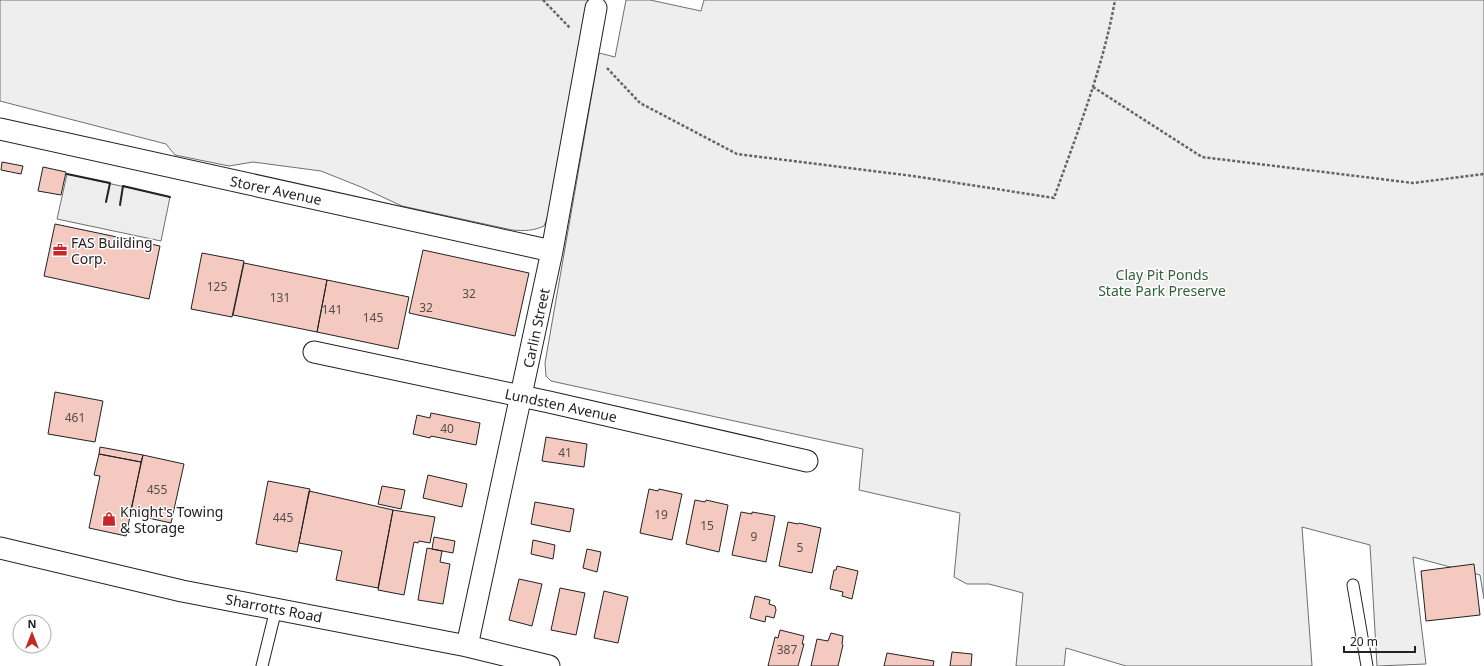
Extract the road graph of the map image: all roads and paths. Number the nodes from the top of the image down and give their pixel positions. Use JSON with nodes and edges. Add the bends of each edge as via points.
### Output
{"nodes":[{"id":1,"x":543,"y":0,"type":"edge"},
{"id":2,"x":1116,"y":0,"type":"edge"},
{"id":3,"x":596,"y":8,"type":"dead end"},
{"id":4,"x":589,"y":48,"type":"junction"},
{"id":5,"x":1093,"y":87,"type":"junction"},
{"id":6,"x":0,"y":129,"type":"edge"},
{"id":7,"x":1484,"y":174,"type":"edge"},
{"id":8,"x":552,"y":251,"type":"junction"},
{"id":9,"x":314,"y":352,"type":"dead end"},
{"id":10,"x":521,"y":396,"type":"junction"},
{"id":11,"x":807,"y":461,"type":"dead end"},
{"id":12,"x":0,"y":548,"type":"edge"},
{"id":13,"x":1352,"y":585,"type":"dead end"},
{"id":14,"x":276,"y":609,"type":"junction"},
{"id":15,"x":467,"y":646,"type":"junction"},
{"id":16,"x":262,"y":666,"type":"edge"},
{"id":17,"x":549,"y":666,"type":"edge"},
{"id":18,"x":1367,"y":666,"type":"edge"}],
"edges":[{"from":1,"to":4,"type":"path"},
{"from":2,"to":5,"type":"path"},
{"from":3,"to":4,"type":"street","name":"Carlin Street"},
{"from":4,"to":5,"type":"path","via":[[640,103],[737,154],[913,176],[1054,198]]},
{"from":4,"to":8,"type":"street","name":"Carlin Street"},
{"from":5,"to":7,"type":"path","via":[[1202,157],[1414,183]]},
{"from":6,"to":8,"type":"street","name":"Storer Avenue"},
{"from":8,"to":10,"type":"street","name":"Carlin Street"},
{"from":9,"to":10,"type":"street","name":"Lundsten Avenue"},
{"from":10,"to":11,"type":"street","name":"Lundsten Avenue"},
{"from":10,"to":15,"type":"street","name":"Carlin Street"},
{"from":12,"to":14,"type":"street","name":"Sharrotts Road","via":[[182,591]]},
{"from":13,"to":18,"type":"lane"},
{"from":14,"to":15,"type":"street","name":"Sharrotts Road"},
{"from":14,"to":16,"type":"lane"},
{"from":15,"to":17,"type":"street","name":"Sharrotts Road"}]}
